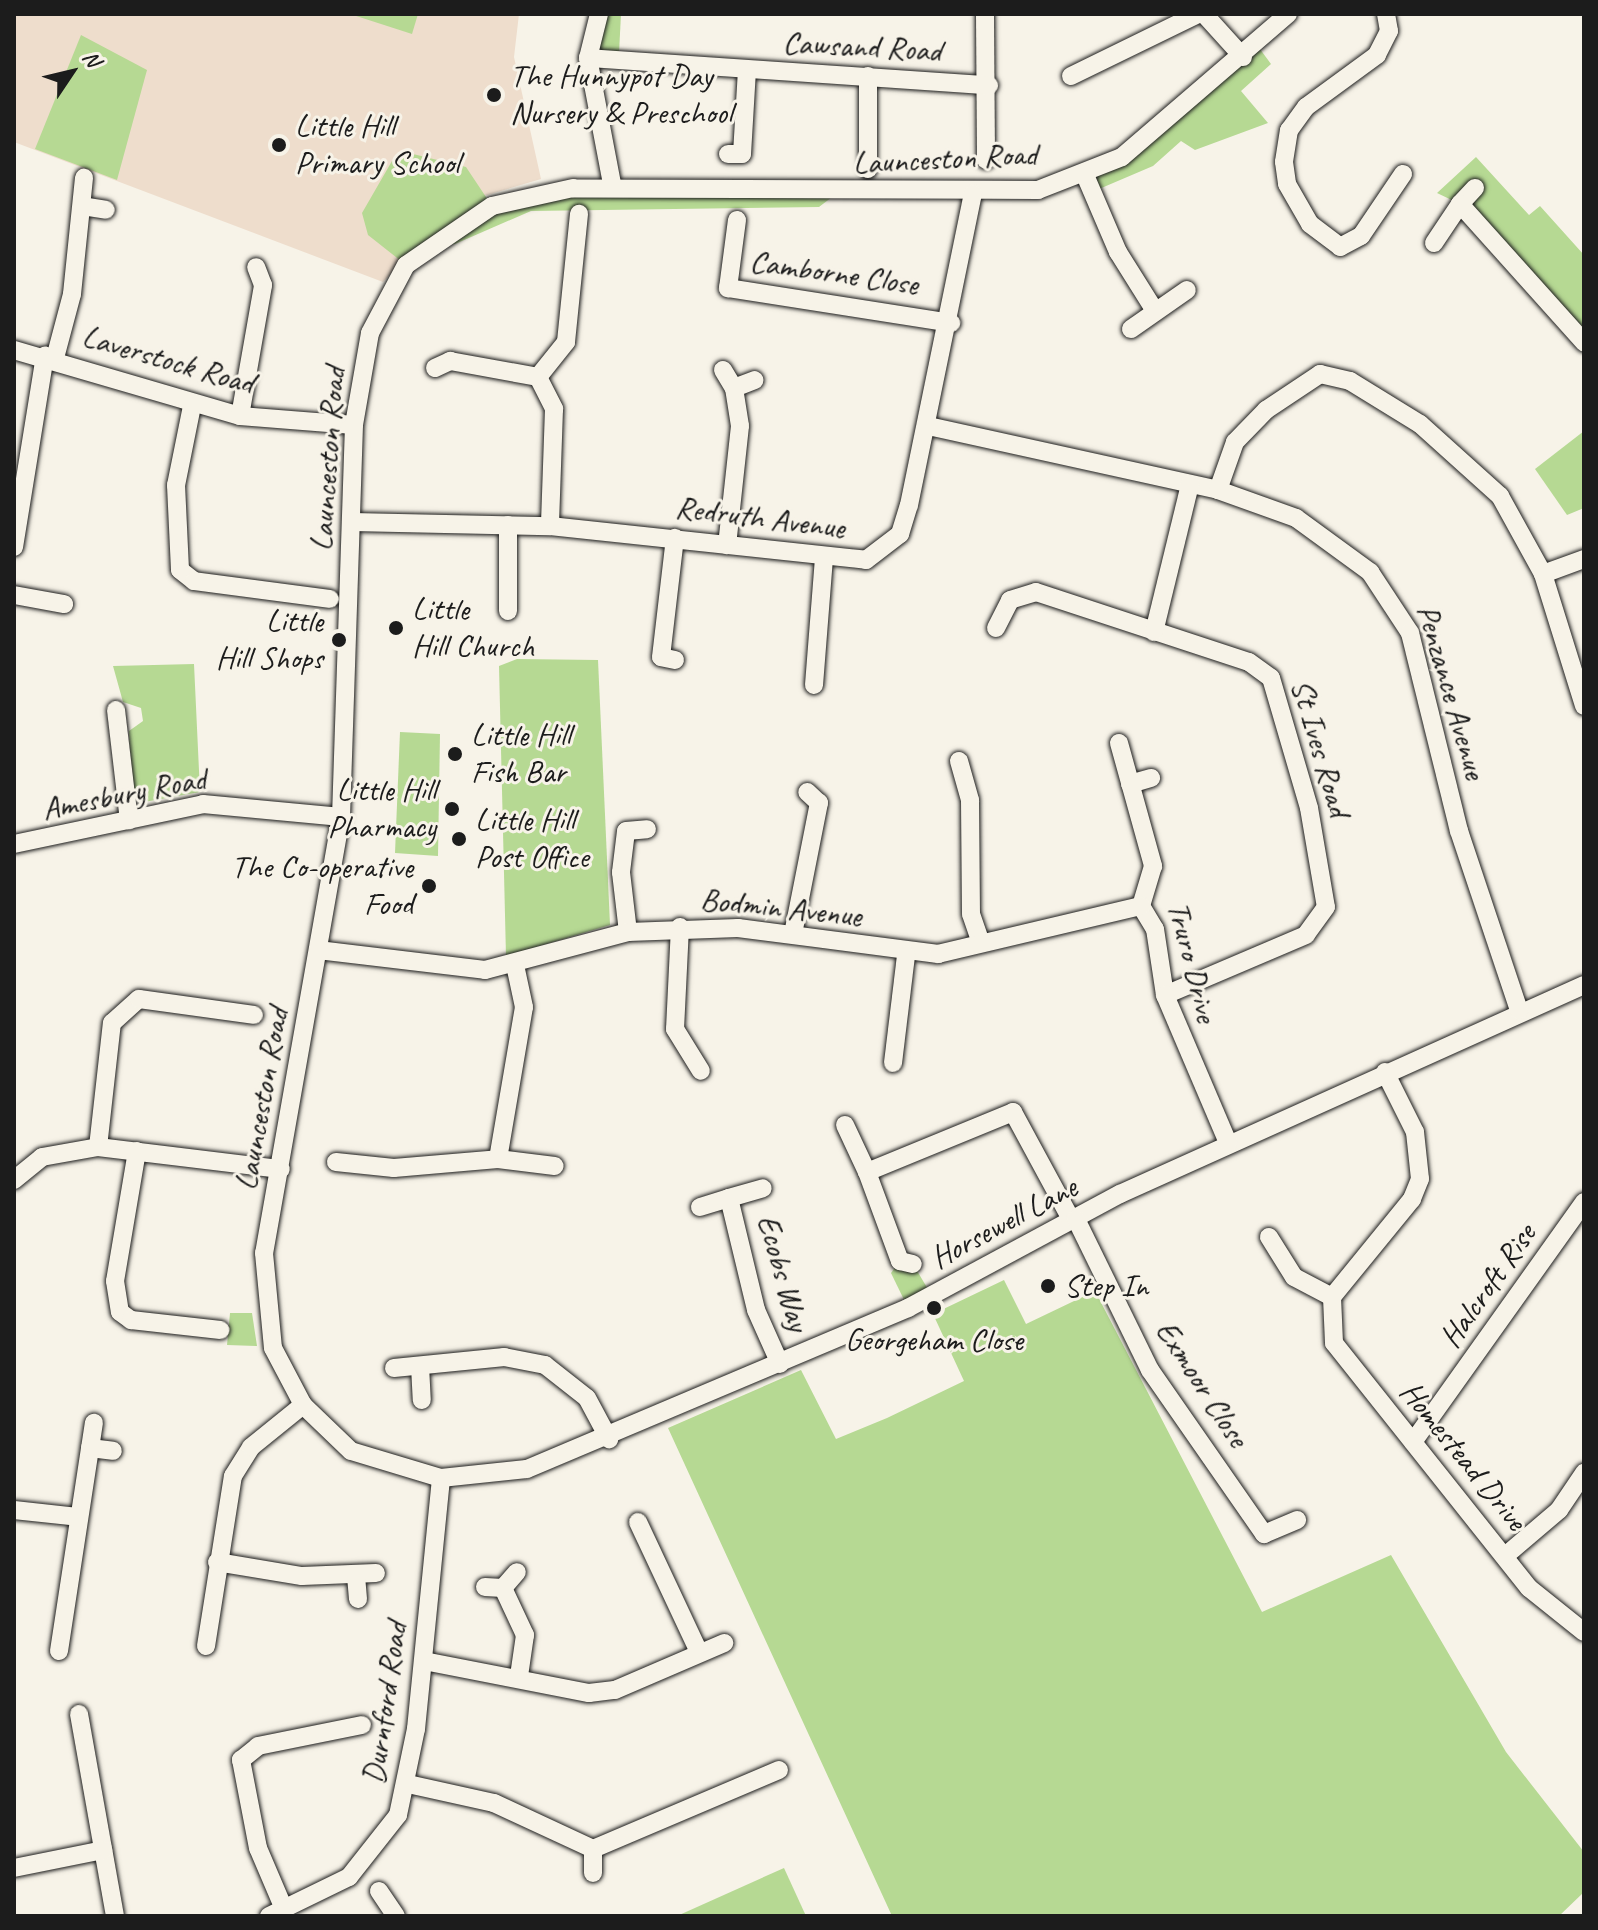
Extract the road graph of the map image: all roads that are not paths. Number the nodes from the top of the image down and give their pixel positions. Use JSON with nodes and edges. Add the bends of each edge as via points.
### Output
{"nodes":[{"id":1,"x":599,"y":14,"type":"edge"},
{"id":2,"x":985,"y":14,"type":"edge"},
{"id":3,"x":1198,"y":14,"type":"edge"},
{"id":4,"x":1204,"y":14,"type":"edge"},
{"id":5,"x":1288,"y":14,"type":"edge"},
{"id":6,"x":1386,"y":14,"type":"edge"},
{"id":7,"x":1243,"y":57,"type":"junction"},
{"id":8,"x":588,"y":58,"type":"junction"},
{"id":9,"x":747,"y":70,"type":"junction"},
{"id":10,"x":868,"y":76,"type":"junction"},
{"id":11,"x":1071,"y":76,"type":"dead end"},
{"id":12,"x":989,"y":85,"type":"junction"},
{"id":13,"x":728,"y":154,"type":"dead end"},
{"id":14,"x":986,"y":160,"type":"dead end"},
{"id":15,"x":860,"y":169,"type":"dead end"},
{"id":16,"x":1403,"y":174,"type":"dead end"},
{"id":17,"x":1085,"y":175,"type":"junction"},
{"id":18,"x":84,"y":178,"type":"dead end"},
{"id":19,"x":612,"y":184,"type":"junction"},
{"id":20,"x":1475,"y":188,"type":"dead end"},
{"id":21,"x":973,"y":194,"type":"junction"},
{"id":22,"x":1460,"y":204,"type":"junction"},
{"id":23,"x":82,"y":206,"type":"junction"},
{"id":24,"x":106,"y":210,"type":"dead end"},
{"id":25,"x":579,"y":214,"type":"dead end"},
{"id":26,"x":737,"y":220,"type":"dead end"},
{"id":27,"x":1434,"y":243,"type":"dead end"},
{"id":28,"x":265,"y":277,"type":"dead end"},
{"id":29,"x":1187,"y":290,"type":"dead end"},
{"id":30,"x":1155,"y":311,"type":"junction"},
{"id":31,"x":951,"y":323,"type":"junction"},
{"id":32,"x":1131,"y":329,"type":"dead end"},
{"id":33,"x":1584,"y":342,"type":"edge"},
{"id":34,"x":14,"y":350,"type":"edge"},
{"id":35,"x":50,"y":357,"type":"junction"},
{"id":36,"x":435,"y":368,"type":"dead end"},
{"id":37,"x":723,"y":370,"type":"dead end"},
{"id":38,"x":538,"y":377,"type":"junction"},
{"id":39,"x":755,"y":380,"type":"dead end"},
{"id":40,"x":734,"y":388,"type":"junction"},
{"id":41,"x":192,"y":406,"type":"junction"},
{"id":42,"x":240,"y":416,"type":"junction"},
{"id":43,"x":354,"y":425,"type":"junction"},
{"id":44,"x":928,"y":426,"type":"junction"},
{"id":45,"x":1190,"y":484,"type":"junction"},
{"id":46,"x":1218,"y":490,"type":"junction"},
{"id":47,"x":352,"y":522,"type":"junction"},
{"id":48,"x":508,"y":525,"type":"junction"},
{"id":49,"x":550,"y":526,"type":"junction"},
{"id":50,"x":675,"y":538,"type":"junction"},
{"id":51,"x":727,"y":545,"type":"junction"},
{"id":52,"x":14,"y":547,"type":"edge"},
{"id":53,"x":824,"y":558,"type":"junction"},
{"id":54,"x":1584,"y":559,"type":"edge"},
{"id":55,"x":1543,"y":574,"type":"junction"},
{"id":56,"x":14,"y":595,"type":"edge"},
{"id":57,"x":330,"y":599,"type":"dead end"},
{"id":58,"x":64,"y":604,"type":"dead end"},
{"id":59,"x":508,"y":611,"type":"dead end"},
{"id":60,"x":996,"y":628,"type":"dead end"},
{"id":61,"x":1154,"y":632,"type":"junction"},
{"id":62,"x":675,"y":660,"type":"dead end"},
{"id":63,"x":814,"y":685,"type":"dead end"},
{"id":64,"x":1584,"y":706,"type":"edge"},
{"id":65,"x":123,"y":715,"type":"dead end"},
{"id":66,"x":1119,"y":743,"type":"dead end"},
{"id":67,"x":959,"y":761,"type":"dead end"},
{"id":68,"x":1151,"y":778,"type":"dead end"},
{"id":69,"x":1130,"y":784,"type":"junction"},
{"id":70,"x":818,"y":800,"type":"dead end"},
{"id":71,"x":341,"y":817,"type":"junction"},
{"id":72,"x":129,"y":820,"type":"junction"},
{"id":73,"x":647,"y":829,"type":"dead end"},
{"id":74,"x":14,"y":844,"type":"edge"},
{"id":75,"x":1141,"y":906,"type":"junction"},
{"id":76,"x":680,"y":927,"type":"junction"},
{"id":77,"x":628,"y":932,"type":"junction"},
{"id":78,"x":793,"y":934,"type":"junction"},
{"id":79,"x":980,"y":940,"type":"junction"},
{"id":80,"x":318,"y":950,"type":"junction"},
{"id":81,"x":906,"y":955,"type":"junction"},
{"id":82,"x":515,"y":965,"type":"junction"},
{"id":83,"x":1584,"y":985,"type":"edge"},
{"id":84,"x":1165,"y":995,"type":"junction"},
{"id":85,"x":1519,"y":1010,"type":"junction"},
{"id":86,"x":254,"y":1015,"type":"dead end"},
{"id":87,"x":701,"y":1059,"type":"dead end"},
{"id":88,"x":893,"y":1063,"type":"dead end"},
{"id":89,"x":1385,"y":1072,"type":"junction"},
{"id":90,"x":845,"y":1125,"type":"dead end"},
{"id":91,"x":1228,"y":1143,"type":"junction"},
{"id":92,"x":98,"y":1147,"type":"junction"},
{"id":93,"x":137,"y":1151,"type":"junction"},
{"id":94,"x":498,"y":1159,"type":"junction"},
{"id":95,"x":336,"y":1162,"type":"dead end"},
{"id":96,"x":555,"y":1166,"type":"dead end"},
{"id":97,"x":281,"y":1169,"type":"junction"},
{"id":98,"x":867,"y":1172,"type":"junction"},
{"id":99,"x":14,"y":1180,"type":"edge"},
{"id":100,"x":763,"y":1188,"type":"dead end"},
{"id":101,"x":729,"y":1198,"type":"junction"},
{"id":102,"x":1584,"y":1202,"type":"edge"},
{"id":103,"x":700,"y":1207,"type":"dead end"},
{"id":104,"x":1074,"y":1220,"type":"junction"},
{"id":105,"x":1269,"y":1237,"type":"dead end"},
{"id":106,"x":902,"y":1266,"type":"dead end"},
{"id":107,"x":1332,"y":1297,"type":"junction"},
{"id":108,"x":220,"y":1330,"type":"dead end"},
{"id":109,"x":780,"y":1364,"type":"junction"},
{"id":110,"x":420,"y":1366,"type":"junction"},
{"id":111,"x":394,"y":1368,"type":"dead end"},
{"id":112,"x":422,"y":1400,"type":"dead end"},
{"id":113,"x":303,"y":1405,"type":"junction"},
{"id":114,"x":94,"y":1423,"type":"dead end"},
{"id":115,"x":609,"y":1439,"type":"junction"},
{"id":116,"x":1413,"y":1442,"type":"junction"},
{"id":117,"x":90,"y":1448,"type":"junction"},
{"id":118,"x":113,"y":1451,"type":"dead end"},
{"id":119,"x":1584,"y":1473,"type":"edge"},
{"id":120,"x":441,"y":1478,"type":"junction"},
{"id":121,"x":14,"y":1510,"type":"edge"},
{"id":122,"x":78,"y":1517,"type":"junction"},
{"id":123,"x":1297,"y":1520,"type":"dead end"},
{"id":124,"x":638,"y":1522,"type":"dead end"},
{"id":125,"x":1505,"y":1556,"type":"junction"},
{"id":126,"x":217,"y":1562,"type":"junction"},
{"id":127,"x":517,"y":1572,"type":"dead end"},
{"id":128,"x":376,"y":1573,"type":"dead end"},
{"id":129,"x":356,"y":1576,"type":"junction"},
{"id":130,"x":358,"y":1599,"type":"dead end"},
{"id":131,"x":189,"y":1616,"type":"dead end"},
{"id":132,"x":208,"y":1618,"type":"junction"},
{"id":133,"x":1584,"y":1632,"type":"edge"},
{"id":134,"x":724,"y":1643,"type":"dead end"},
{"id":135,"x":206,"y":1646,"type":"dead end"},
{"id":136,"x":59,"y":1651,"type":"dead end"},
{"id":137,"x":699,"y":1652,"type":"junction"},
{"id":138,"x":424,"y":1661,"type":"junction"},
{"id":139,"x":519,"y":1676,"type":"junction"},
{"id":140,"x":79,"y":1714,"type":"dead end"},
{"id":141,"x":362,"y":1725,"type":"dead end"},
{"id":142,"x":748,"y":1762,"type":"dead end"},
{"id":143,"x":779,"y":1770,"type":"dead end"},
{"id":144,"x":755,"y":1780,"type":"junction"},
{"id":145,"x":408,"y":1784,"type":"junction"},
{"id":146,"x":593,"y":1849,"type":"junction"},
{"id":147,"x":103,"y":1850,"type":"junction"},
{"id":148,"x":14,"y":1868,"type":"edge"},
{"id":149,"x":593,"y":1873,"type":"dead end"},
{"id":150,"x":379,"y":1891,"type":"dead end"},
{"id":151,"x":277,"y":1913,"type":"edge"},
{"id":152,"x":115,"y":1916,"type":"edge"},
{"id":153,"x":396,"y":1916,"type":"edge"}],
"edges":[{"from":1,"to":8,"type":"street"},
{"from":2,"to":12,"type":"street"},
{"from":3,"to":11,"type":"street"},
{"from":4,"to":7,"type":"street"},
{"from":5,"to":7,"type":"street","name":"Launceston Road"},
{"from":6,"to":16,"type":"street","via":[[1385,44],[1374,70],[1331,82],[1289,130],[1287,184],[1322,240],[1340,247],[1361,236]]},
{"from":7,"to":17,"type":"street","name":"Launceston Road","via":[[1153,134]]},
{"from":8,"to":9,"type":"street","name":"Cawsand Road"},
{"from":8,"to":19,"type":"street"},
{"from":9,"to":10,"type":"street","name":"Cawsand Road"},
{"from":9,"to":13,"type":"street","via":[[742,154]]},
{"from":10,"to":12,"type":"street","name":"Cawsand Road"},
{"from":10,"to":15,"type":"street"},
{"from":12,"to":14,"type":"street"},
{"from":17,"to":21,"type":"street","name":"Launceston Road","via":[[1038,190]]},
{"from":17,"to":30,"type":"street","via":[[1118,252]]},
{"from":18,"to":23,"type":"street"},
{"from":19,"to":21,"type":"street","name":"Launceston Road"},
{"from":19,"to":43,"type":"street","name":"Launceston Road","via":[[492,206],[406,265],[370,333]]},
{"from":20,"to":22,"type":"street"},
{"from":21,"to":31,"type":"street","name":"Redruth Avenue"},
{"from":22,"to":27,"type":"street"},
{"from":22,"to":33,"type":"street"},
{"from":23,"to":24,"type":"street"},
{"from":23,"to":35,"type":"street"},
{"from":25,"to":38,"type":"street","via":[[569,237],[566,342]]},
{"from":26,"to":31,"type":"street","name":"Camborne Close","via":[[726,295]]},
{"from":28,"to":42,"type":"street"},
{"from":29,"to":30,"type":"street"},
{"from":30,"to":32,"type":"street"},
{"from":31,"to":44,"type":"street","name":"Redruth Avenue"},
{"from":34,"to":35,"type":"street","name":"Laverstock Road"},
{"from":35,"to":41,"type":"street","name":"Laverstock Road"},
{"from":35,"to":52,"type":"street"},
{"from":36,"to":38,"type":"street","via":[[450,361]]},
{"from":37,"to":40,"type":"street"},
{"from":38,"to":49,"type":"street","via":[[554,409]]},
{"from":39,"to":40,"type":"street"},
{"from":40,"to":51,"type":"street","via":[[740,426]]},
{"from":41,"to":42,"type":"street","name":"Laverstock Road"},
{"from":41,"to":57,"type":"street","via":[[176,485],[180,570],[194,581]]},
{"from":42,"to":43,"type":"street","name":"Laverstock Road"},
{"from":43,"to":47,"type":"street","name":"Launceston Road"},
{"from":44,"to":45,"type":"street","name":"Penzance Avenue"},
{"from":44,"to":53,"type":"street","name":"Redruth Avenue","via":[[900,534],[866,560]]},
{"from":45,"to":46,"type":"street","name":"Penzance Avenue"},
{"from":45,"to":61,"type":"street"},
{"from":46,"to":55,"type":"street","via":[[1235,442],[1266,410],[1301,382],[1339,377],[1420,424],[1477,472],[1500,496]]},
{"from":46,"to":85,"type":"street","name":"Penzance Avenue","via":[[1296,518],[1335,541],[1393,600],[1410,633],[1459,831]]},
{"from":47,"to":48,"type":"street","name":"Redruth Avenue"},
{"from":47,"to":71,"type":"street","name":"Launceston Road"},
{"from":48,"to":49,"type":"street","name":"Redruth Avenue"},
{"from":48,"to":59,"type":"street"},
{"from":49,"to":50,"type":"street","name":"Redruth Avenue"},
{"from":50,"to":51,"type":"street","name":"Redruth Avenue"},
{"from":50,"to":62,"type":"street","via":[[661,657]]},
{"from":51,"to":53,"type":"street","name":"Redruth Avenue"},
{"from":53,"to":63,"type":"street"},
{"from":54,"to":55,"type":"street"},
{"from":55,"to":64,"type":"street"},
{"from":56,"to":58,"type":"street"},
{"from":60,"to":61,"type":"street","name":"St Ives Road","via":[[1021,592]]},
{"from":61,"to":84,"type":"street","name":"St Ives Road","via":[[1249,662],[1271,678],[1327,890],[1321,920],[1306,935]]},
{"from":65,"to":72,"type":"street"},
{"from":66,"to":69,"type":"street","name":"Truro Drive"},
{"from":67,"to":79,"type":"street","via":[[970,800],[971,914]]},
{"from":68,"to":69,"type":"street"},
{"from":69,"to":75,"type":"street","name":"Truro Drive","via":[[1153,866]]},
{"from":70,"to":78,"type":"street"},
{"from":71,"to":72,"type":"street","name":"Amesbury Road","via":[[203,804]]},
{"from":71,"to":80,"type":"street","name":"Launceston Road"},
{"from":72,"to":74,"type":"street","name":"Amesbury Road"},
{"from":73,"to":77,"type":"street","via":[[624,829],[621,872]]},
{"from":75,"to":79,"type":"street","name":"Bodmin Avenue"},
{"from":75,"to":84,"type":"street","name":"Truro Drive","via":[[1155,929]]},
{"from":76,"to":77,"type":"street","name":"Bodmin Avenue"},
{"from":76,"to":78,"type":"street","name":"Bodmin Avenue"},
{"from":76,"to":87,"type":"street","via":[[675,1029]]},
{"from":77,"to":82,"type":"street","name":"Bodmin Avenue"},
{"from":78,"to":81,"type":"street","name":"Bodmin Avenue"},
{"from":79,"to":81,"type":"street","name":"Bodmin Avenue","via":[[938,954]]},
{"from":80,"to":82,"type":"street","name":"Bodmin Avenue","via":[[462,970]]},
{"from":80,"to":97,"type":"street","name":"Launceston Road"},
{"from":81,"to":88,"type":"street"},
{"from":82,"to":94,"type":"street","via":[[524,1007]]},
{"from":83,"to":85,"type":"street","name":"Horsewell Lane"},
{"from":84,"to":91,"type":"street","name":"Truro Drive"},
{"from":85,"to":89,"type":"street","name":"Horsewell Lane"},
{"from":86,"to":92,"type":"street","via":[[139,999],[112,1023]]},
{"from":89,"to":91,"type":"street","name":"Horsewell Lane"},
{"from":89,"to":107,"type":"street","via":[[1415,1132],[1420,1179],[1412,1199]]},
{"from":90,"to":98,"type":"street"},
{"from":91,"to":104,"type":"street","name":"Horsewell Lane"},
{"from":92,"to":93,"type":"street"},
{"from":92,"to":99,"type":"street","via":[[42,1157]]},
{"from":93,"to":97,"type":"street"},
{"from":93,"to":108,"type":"street","via":[[115,1281],[120,1312],[131,1320]]},
{"from":94,"to":95,"type":"street","via":[[365,1156]]},
{"from":94,"to":96,"type":"street"},
{"from":97,"to":113,"type":"street","name":"Launceston Road","via":[[264,1283],[273,1348]]},
{"from":98,"to":104,"type":"street","via":[[1014,1103]]},
{"from":98,"to":106,"type":"street"},
{"from":100,"to":101,"type":"street","name":"Ecobs Way"},
{"from":101,"to":103,"type":"street","name":"Ecobs Way"},
{"from":101,"to":109,"type":"street","name":"Ecobs Way","via":[[756,1310]]},
{"from":102,"to":116,"type":"street","name":"Halcroft Rise"},
{"from":104,"to":109,"type":"street","name":"Horsewell Lane","via":[[932,1296]]},
{"from":104,"to":123,"type":"street","name":"Exmoor Close","via":[[1150,1370],[1255,1538]]},
{"from":105,"to":107,"type":"street","via":[[1294,1277]]},
{"from":107,"to":116,"type":"street","name":"Homestead Drive","via":[[1334,1343]]},
{"from":109,"to":115,"type":"street","name":"Horsewell Lane"},
{"from":110,"to":111,"type":"street"},
{"from":110,"to":112,"type":"street"},
{"from":110,"to":115,"type":"street","via":[[504,1357],[545,1365],[587,1398]]},
{"from":113,"to":120,"type":"street","name":"Launceston Road","via":[[351,1451]]},
{"from":113,"to":126,"type":"street","via":[[251,1447],[233,1476]]},
{"from":114,"to":117,"type":"street"},
{"from":115,"to":120,"type":"street","name":"Horsewell Lane","via":[[491,1477]]},
{"from":116,"to":125,"type":"street","name":"Homestead Drive"},
{"from":117,"to":118,"type":"street"},
{"from":117,"to":122,"type":"street"},
{"from":119,"to":125,"type":"street","via":[[1559,1510]]},
{"from":120,"to":138,"type":"street","name":"Durnford Road"},
{"from":121,"to":122,"type":"street"},
{"from":122,"to":136,"type":"street","via":[[54,1630]]},
{"from":124,"to":137,"type":"street"},
{"from":125,"to":133,"type":"street","name":"Homestead Drive","via":[[1529,1588]]},
{"from":126,"to":129,"type":"street","via":[[302,1576]]},
{"from":126,"to":132,"type":"street"},
{"from":127,"to":139,"type":"street","via":[[494,1588],[525,1635]]},
{"from":128,"to":129,"type":"street"},
{"from":129,"to":130,"type":"street"},
{"from":131,"to":132,"type":"street"},
{"from":132,"to":135,"type":"street"},
{"from":134,"to":137,"type":"street"},
{"from":137,"to":139,"type":"street","via":[[615,1690],[589,1693]]},
{"from":138,"to":139,"type":"street"},
{"from":138,"to":145,"type":"street","name":"Durnford Road"},
{"from":140,"to":147,"type":"street"},
{"from":141,"to":151,"type":"street","via":[[258,1746],[241,1760]]},
{"from":142,"to":144,"type":"street"},
{"from":143,"to":144,"type":"street"},
{"from":144,"to":146,"type":"street"},
{"from":145,"to":146,"type":"street","via":[[494,1803]]},
{"from":145,"to":151,"type":"street","name":"Durnford Road","via":[[369,1858],[349,1877]]},
{"from":146,"to":149,"type":"street"},
{"from":147,"to":148,"type":"street"},
{"from":147,"to":152,"type":"street"},
{"from":150,"to":153,"type":"street"}]}
